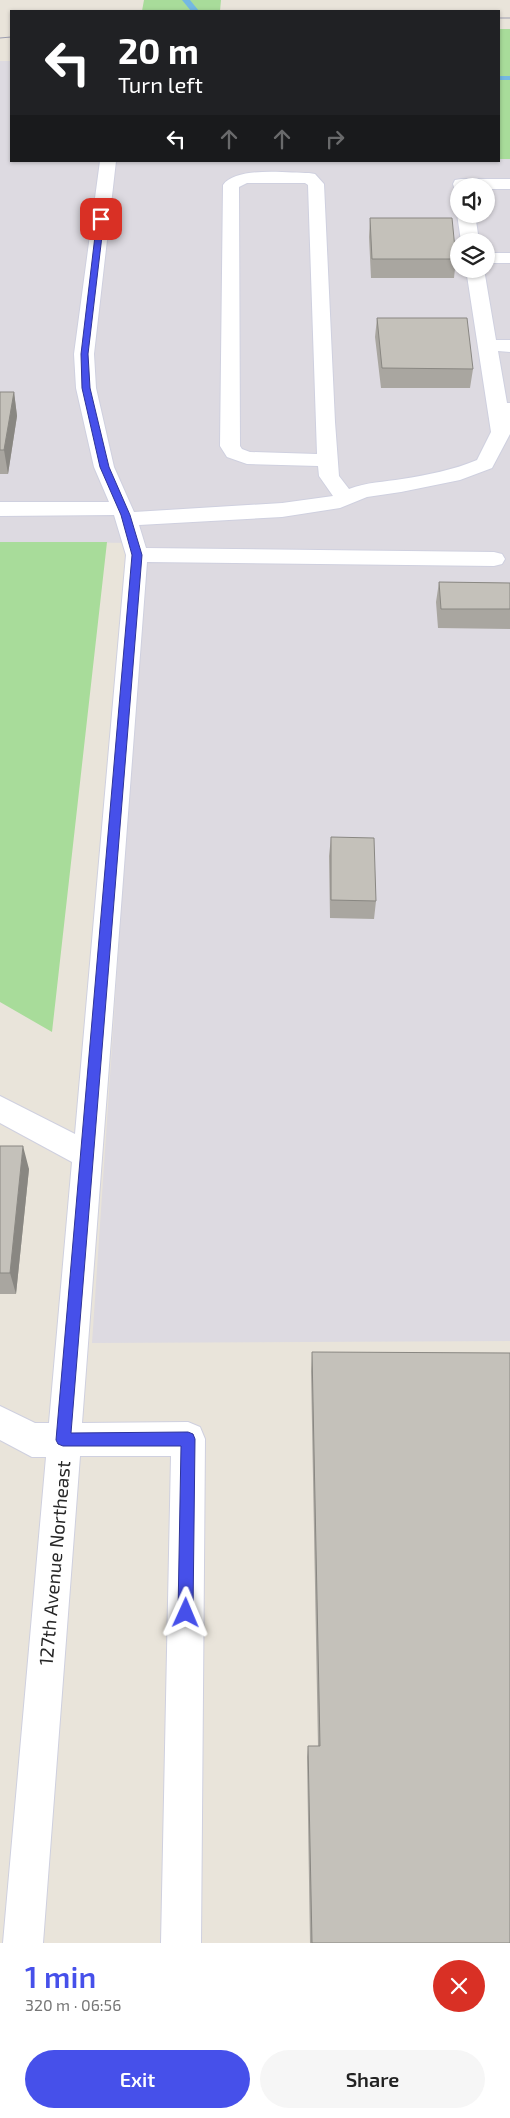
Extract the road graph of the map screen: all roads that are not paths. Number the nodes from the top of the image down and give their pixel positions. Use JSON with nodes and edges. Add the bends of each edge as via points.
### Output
{"nodes":[{"id":1,"x":108,"y":162,"type":"edge"},
{"id":2,"x":495,"y":184,"type":"edge"},
{"id":3,"x":510,"y":184,"type":"edge"},
{"id":4,"x":495,"y":258,"type":"edge"},
{"id":5,"x":510,"y":258,"type":"edge"},
{"id":6,"x":476,"y":278,"type":"edge"},
{"id":7,"x":486,"y":346,"type":"junction"},
{"id":8,"x":510,"y":346,"type":"edge"},
{"id":9,"x":504,"y":409,"type":"edge"},
{"id":10,"x":328,"y":460,"type":"junction"},
{"id":11,"x":345,"y":498,"type":"junction"},
{"id":12,"x":0,"y":509,"type":"edge"},
{"id":13,"x":124,"y":513,"type":"junction"},
{"id":14,"x":137,"y":555,"type":"junction"},
{"id":15,"x":494,"y":559,"type":"dead end"},
{"id":16,"x":0,"y":1108,"type":"edge"},
{"id":17,"x":87,"y":1155,"type":"junction"},
{"id":18,"x":0,"y":1422,"type":"edge"},
{"id":19,"x":63,"y":1440,"type":"junction"},
{"id":20,"x":24,"y":1943,"type":"edge"},
{"id":21,"x":181,"y":1943,"type":"edge"}],
"edges":[{"from":1,"to":13,"type":"street","via":[[84,354],[86,388],[104,467]]},
{"from":2,"to":3,"type":"street"},
{"from":4,"to":5,"type":"street"},
{"from":6,"to":7,"type":"street"},
{"from":7,"to":8,"type":"street"},
{"from":7,"to":9,"type":"street"},
{"from":9,"to":11,"type":"street","via":[[501,432],[485,464],[460,474],[362,491]]},
{"from":10,"to":10,"type":"street","via":[[316,184],[309,178],[244,178],[231,185],[230,446],[234,453],[247,458]]},
{"from":10,"to":11,"type":"street","via":[[329,476]]},
{"from":11,"to":13,"type":"street","via":[[282,510]]},
{"from":12,"to":13,"type":"street"},
{"from":13,"to":14,"type":"street"},
{"from":14,"to":15,"type":"street"},
{"from":14,"to":17,"type":"street","name":"127th Avenue Northeast"},
{"from":16,"to":17,"type":"street"},
{"from":17,"to":19,"type":"street","name":"127th Avenue Northeast"},
{"from":18,"to":19,"type":"street","via":[[32,1440]]},
{"from":19,"to":20,"type":"street","name":"127th Avenue Northeast"},
{"from":19,"to":21,"type":"street","via":[[188,1439]]}]}
